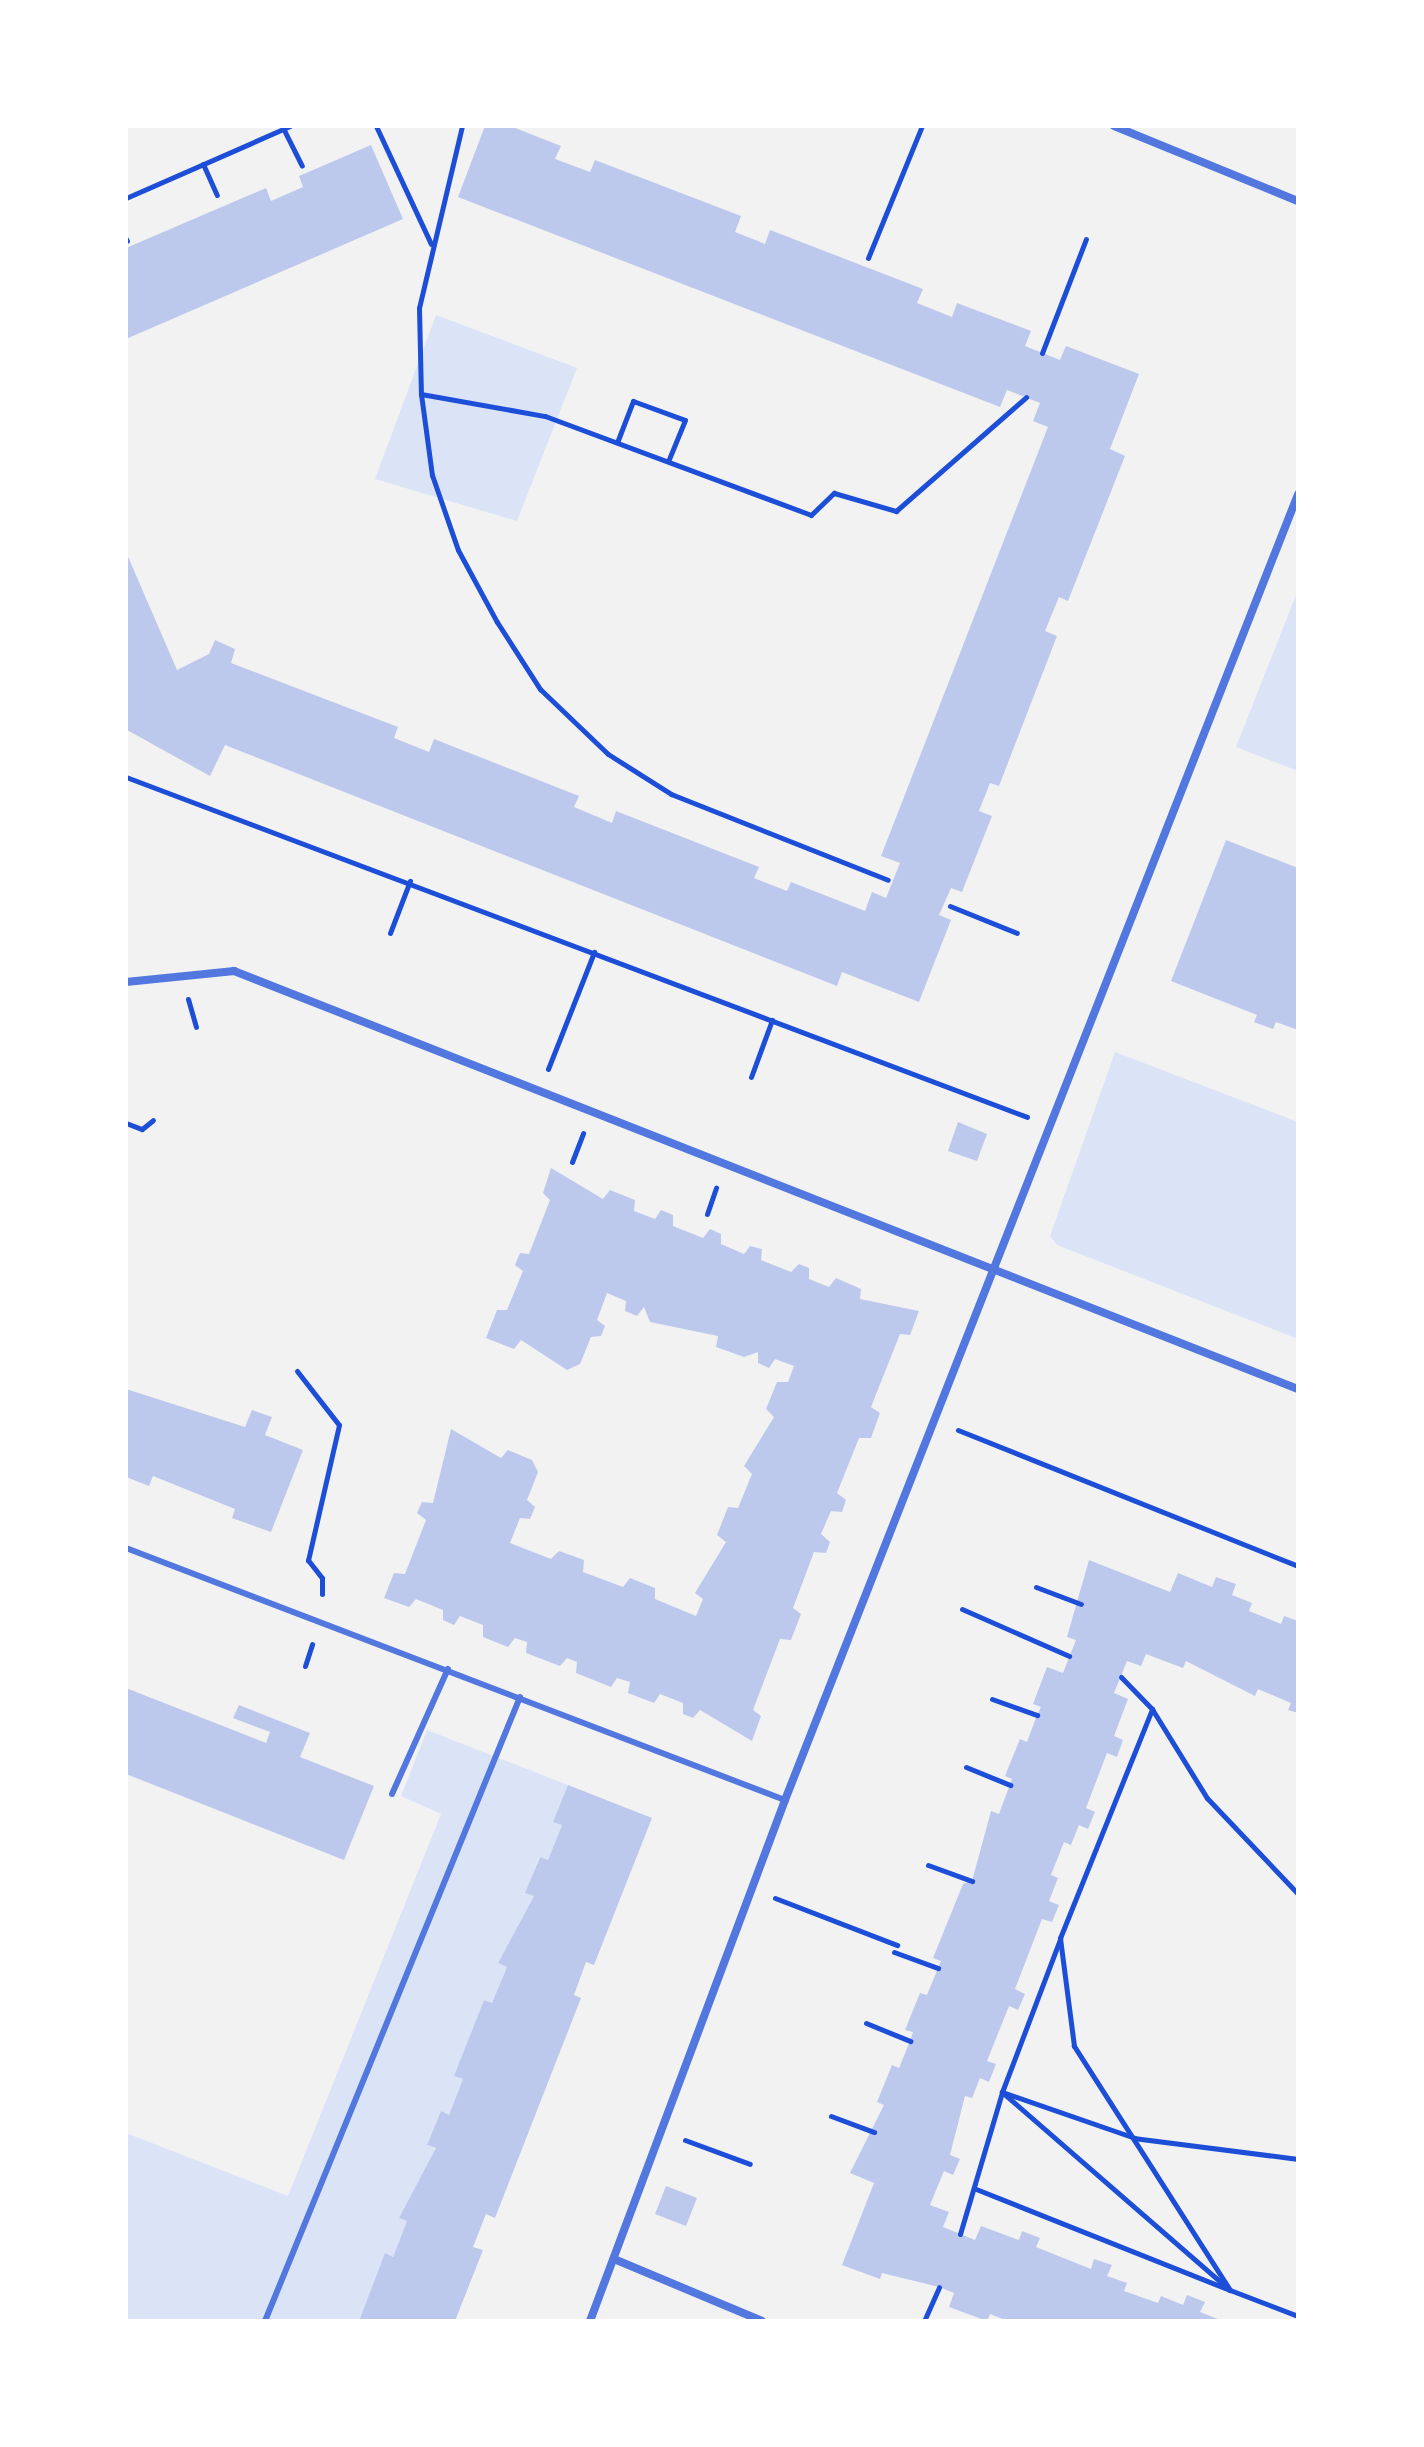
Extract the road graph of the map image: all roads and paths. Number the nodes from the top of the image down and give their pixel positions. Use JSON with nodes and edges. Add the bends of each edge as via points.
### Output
{"nodes":[{"id":1,"x":376,"y":126,"type":"edge"},
{"id":2,"x":462,"y":126,"type":"edge"},
{"id":3,"x":922,"y":126,"type":"edge"},
{"id":4,"x":1114,"y":126,"type":"edge"},
{"id":5,"x":285,"y":127,"type":"edge"},
{"id":6,"x":203,"y":164,"type":"junction"},
{"id":7,"x":302,"y":166,"type":"dead end"},
{"id":8,"x":217,"y":195,"type":"dead end"},
{"id":9,"x":126,"y":198,"type":"edge"},
{"id":10,"x":1298,"y":201,"type":"edge"},
{"id":11,"x":1086,"y":239,"type":"dead end"},
{"id":12,"x":431,"y":244,"type":"junction"},
{"id":13,"x":868,"y":258,"type":"dead end"},
{"id":14,"x":1042,"y":353,"type":"dead end"},
{"id":15,"x":421,"y":394,"type":"junction"},
{"id":16,"x":1026,"y":397,"type":"dead end"},
{"id":17,"x":618,"y":440,"type":"junction"},
{"id":18,"x":669,"y":459,"type":"junction"},
{"id":19,"x":1298,"y":494,"type":"edge"},
{"id":20,"x":126,"y":777,"type":"edge"},
{"id":21,"x":888,"y":880,"type":"dead end"},
{"id":22,"x":410,"y":881,"type":"junction"},
{"id":23,"x":950,"y":906,"type":"dead end"},
{"id":24,"x":390,"y":933,"type":"dead end"},
{"id":25,"x":1017,"y":933,"type":"dead end"},
{"id":26,"x":594,"y":952,"type":"junction"},
{"id":27,"x":126,"y":982,"type":"edge"},
{"id":28,"x":772,"y":1020,"type":"junction"},
{"id":29,"x":751,"y":1077,"type":"dead end"},
{"id":30,"x":541,"y":1089,"type":"junction"},
{"id":31,"x":153,"y":1120,"type":"dead end"},
{"id":32,"x":126,"y":1123,"type":"edge"},
{"id":33,"x":1051,"y":1126,"type":"junction"},
{"id":34,"x":995,"y":1271,"type":"junction"},
{"id":35,"x":297,"y":1371,"type":"dead end"},
{"id":36,"x":1298,"y":1389,"type":"edge"},
{"id":37,"x":935,"y":1421,"type":"junction"},
{"id":38,"x":126,"y":1548,"type":"edge"},
{"id":39,"x":1298,"y":1566,"type":"edge"},
{"id":40,"x":1036,"y":1587,"type":"dead end"},
{"id":41,"x":322,"y":1594,"type":"dead end"},
{"id":42,"x":1081,"y":1604,"type":"dead end"},
{"id":43,"x":962,"y":1609,"type":"dead end"},
{"id":44,"x":1069,"y":1656,"type":"dead end"},
{"id":45,"x":448,"y":1669,"type":"junction"},
{"id":46,"x":1121,"y":1677,"type":"dead end"},
{"id":47,"x":520,"y":1697,"type":"junction"},
{"id":48,"x":992,"y":1699,"type":"dead end"},
{"id":49,"x":1152,"y":1709,"type":"junction"},
{"id":50,"x":1037,"y":1715,"type":"dead end"},
{"id":51,"x":966,"y":1767,"type":"dead end"},
{"id":52,"x":1010,"y":1785,"type":"dead end"},
{"id":53,"x":392,"y":1794,"type":"dead end"},
{"id":54,"x":785,"y":1800,"type":"junction"},
{"id":55,"x":928,"y":1865,"type":"dead end"},
{"id":56,"x":972,"y":1881,"type":"dead end"},
{"id":57,"x":752,"y":1889,"type":"junction"},
{"id":58,"x":1298,"y":1894,"type":"edge"},
{"id":59,"x":1060,"y":1938,"type":"junction"},
{"id":60,"x":897,"y":1945,"type":"dead end"},
{"id":61,"x":894,"y":1952,"type":"dead end"},
{"id":62,"x":938,"y":1968,"type":"dead end"},
{"id":63,"x":866,"y":2023,"type":"dead end"},
{"id":64,"x":910,"y":2041,"type":"dead end"},
{"id":65,"x":1002,"y":2092,"type":"junction"},
{"id":66,"x":831,"y":2116,"type":"dead end"},
{"id":67,"x":661,"y":2131,"type":"junction"},
{"id":68,"x":874,"y":2132,"type":"dead end"},
{"id":69,"x":1135,"y":2138,"type":"junction"},
{"id":70,"x":1298,"y":2159,"type":"edge"},
{"id":71,"x":750,"y":2164,"type":"dead end"},
{"id":72,"x":976,"y":2189,"type":"junction"},
{"id":73,"x":960,"y":2234,"type":"dead end"},
{"id":74,"x":614,"y":2259,"type":"junction"},
{"id":75,"x":939,"y":2287,"type":"dead end"},
{"id":76,"x":1230,"y":2290,"type":"junction"},
{"id":77,"x":1298,"y":2316,"type":"edge"},
{"id":78,"x":265,"y":2321,"type":"edge"},
{"id":79,"x":590,"y":2321,"type":"edge"},
{"id":80,"x":762,"y":2321,"type":"edge"},
{"id":81,"x":924,"y":2321,"type":"edge"}],
"edges":[{"from":1,"to":12,"type":"path"},
{"from":2,"to":12,"type":"path"},
{"from":3,"to":13,"type":"path"},
{"from":4,"to":10,"type":"street"},
{"from":5,"to":6,"type":"path"},
{"from":5,"to":7,"type":"path"},
{"from":6,"to":8,"type":"path"},
{"from":6,"to":9,"type":"path"},
{"from":11,"to":14,"type":"path"},
{"from":12,"to":15,"type":"path","via":[[419,308]]},
{"from":15,"to":17,"type":"path","via":[[545,416]]},
{"from":15,"to":21,"type":"path","via":[[432,475],[458,550],[540,689],[608,754],[671,794]]},
{"from":16,"to":18,"type":"path","via":[[896,511],[834,493],[811,515]]},
{"from":17,"to":18,"type":"path"},
{"from":17,"to":18,"type":"path","via":[[633,401],[685,420]]},
{"from":19,"to":33,"type":"street"},
{"from":20,"to":22,"type":"path"},
{"from":22,"to":24,"type":"path"},
{"from":22,"to":26,"type":"path"},
{"from":23,"to":25,"type":"path"},
{"from":26,"to":28,"type":"path"},
{"from":26,"to":30,"type":"path"},
{"from":27,"to":30,"type":"street","via":[[234,971]]},
{"from":28,"to":29,"type":"path"},
{"from":28,"to":33,"type":"path"},
{"from":30,"to":34,"type":"street"},
{"from":31,"to":32,"type":"path","via":[[142,1129]]},
{"from":33,"to":34,"type":"street"},
{"from":34,"to":36,"type":"street"},
{"from":34,"to":37,"type":"street"},
{"from":35,"to":41,"type":"path","via":[[339,1425],[308,1560],[322,1578]]},
{"from":37,"to":39,"type":"path"},
{"from":37,"to":54,"type":"street"},
{"from":38,"to":45,"type":"lane"},
{"from":40,"to":42,"type":"path"},
{"from":43,"to":44,"type":"path"},
{"from":45,"to":47,"type":"lane"},
{"from":45,"to":53,"type":"lane"},
{"from":46,"to":49,"type":"path"},
{"from":47,"to":54,"type":"lane"},
{"from":47,"to":78,"type":"lane"},
{"from":48,"to":50,"type":"path"},
{"from":49,"to":58,"type":"path","via":[[1207,1798]]},
{"from":49,"to":59,"type":"path"},
{"from":51,"to":52,"type":"path"},
{"from":54,"to":57,"type":"street"},
{"from":55,"to":56,"type":"path"},
{"from":57,"to":60,"type":"path"},
{"from":57,"to":67,"type":"street"},
{"from":59,"to":65,"type":"path"},
{"from":59,"to":69,"type":"path","via":[[1074,2046]]},
{"from":61,"to":62,"type":"path"},
{"from":63,"to":64,"type":"path"},
{"from":65,"to":69,"type":"path"},
{"from":65,"to":72,"type":"path"},
{"from":65,"to":76,"type":"path"},
{"from":66,"to":68,"type":"path"},
{"from":67,"to":71,"type":"path"},
{"from":67,"to":74,"type":"street"},
{"from":69,"to":70,"type":"path"},
{"from":69,"to":76,"type":"path"},
{"from":72,"to":73,"type":"path"},
{"from":72,"to":76,"type":"path"},
{"from":74,"to":79,"type":"street"},
{"from":74,"to":80,"type":"street"},
{"from":75,"to":81,"type":"path"},
{"from":76,"to":77,"type":"path"}]}
